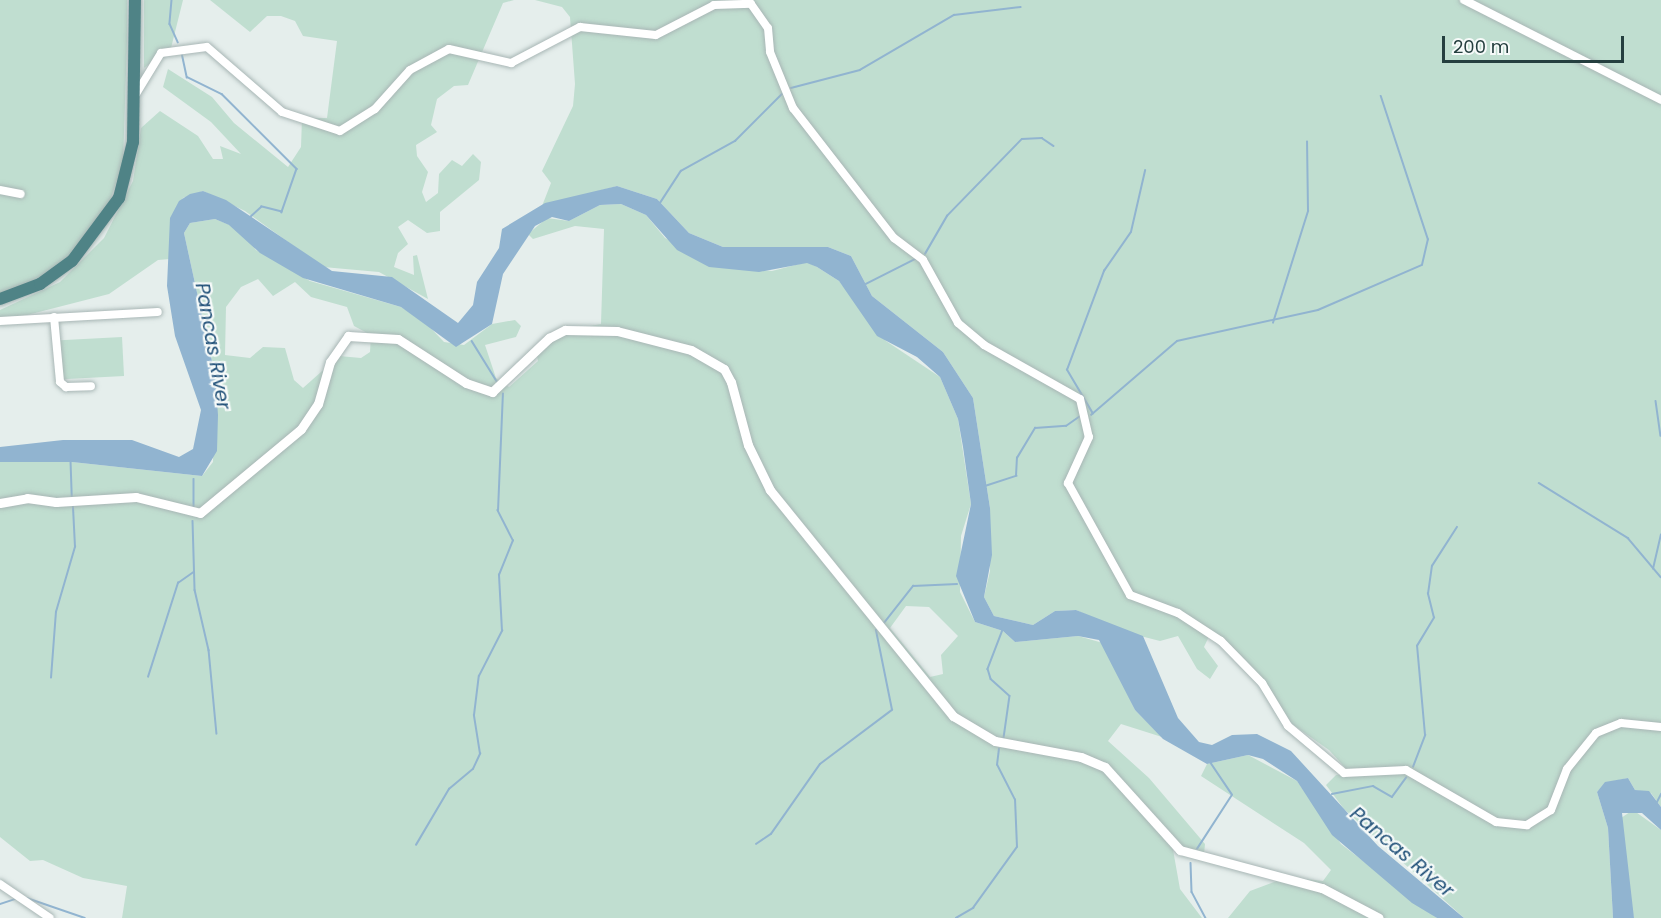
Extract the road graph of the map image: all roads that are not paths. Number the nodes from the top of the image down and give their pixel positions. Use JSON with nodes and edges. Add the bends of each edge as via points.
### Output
{"nodes":[{"id":1,"x":135,"y":0,"type":"edge"},
{"id":2,"x":1464,"y":0,"type":"edge"},
{"id":3,"x":135,"y":95,"type":"junction"},
{"id":4,"x":1661,"y":100,"type":"edge"},
{"id":5,"x":0,"y":190,"type":"edge"},
{"id":6,"x":21,"y":194,"type":"dead end"},
{"id":7,"x":0,"y":299,"type":"edge"},
{"id":8,"x":158,"y":312,"type":"dead end"},
{"id":9,"x":54,"y":317,"type":"junction"},
{"id":10,"x":0,"y":321,"type":"edge"},
{"id":11,"x":91,"y":386,"type":"dead end"},
{"id":12,"x":0,"y":503,"type":"edge"},
{"id":13,"x":1661,"y":727,"type":"edge"},
{"id":14,"x":0,"y":884,"type":"edge"},
{"id":15,"x":50,"y":918,"type":"edge"},
{"id":16,"x":1379,"y":918,"type":"edge"}],
"edges":[{"from":1,"to":3,"type":"highway"},
{"from":2,"to":4,"type":"street"},
{"from":3,"to":7,"type":"highway","via":[[125,181],[102,228],[54,275]]},
{"from":3,"to":13,"type":"street","via":[[161,53],[207,47],[282,112],[327,131],[340,131],[375,110],[410,70],[450,49],[511,63],[580,27],[657,35],[714,5],[751,4],[768,28],[770,52],[793,108],[894,238],[923,260],[958,323],[984,345],[1080,399],[1089,437],[1068,483],[1130,595],[1178,613],[1221,640],[1262,683],[1288,726],[1344,773],[1406,770],[1496,822],[1527,825],[1551,810],[1568,769],[1596,733],[1621,723]]},
{"from":5,"to":6,"type":"street"},
{"from":8,"to":9,"type":"street"},
{"from":9,"to":10,"type":"street"},
{"from":9,"to":11,"type":"street","via":[[60,381],[66,387]]},
{"from":12,"to":16,"type":"street","via":[[27,498],[56,502],[136,497],[200,513],[301,429],[318,404],[330,362],[348,336],[398,339],[466,383],[492,392],[549,338],[565,330],[617,330],[691,350],[728,376],[748,445],[770,490],[953,716],[995,741],[1081,757],[1105,767],[1180,850],[1322,888]]},
{"from":14,"to":15,"type":"street"}]}
